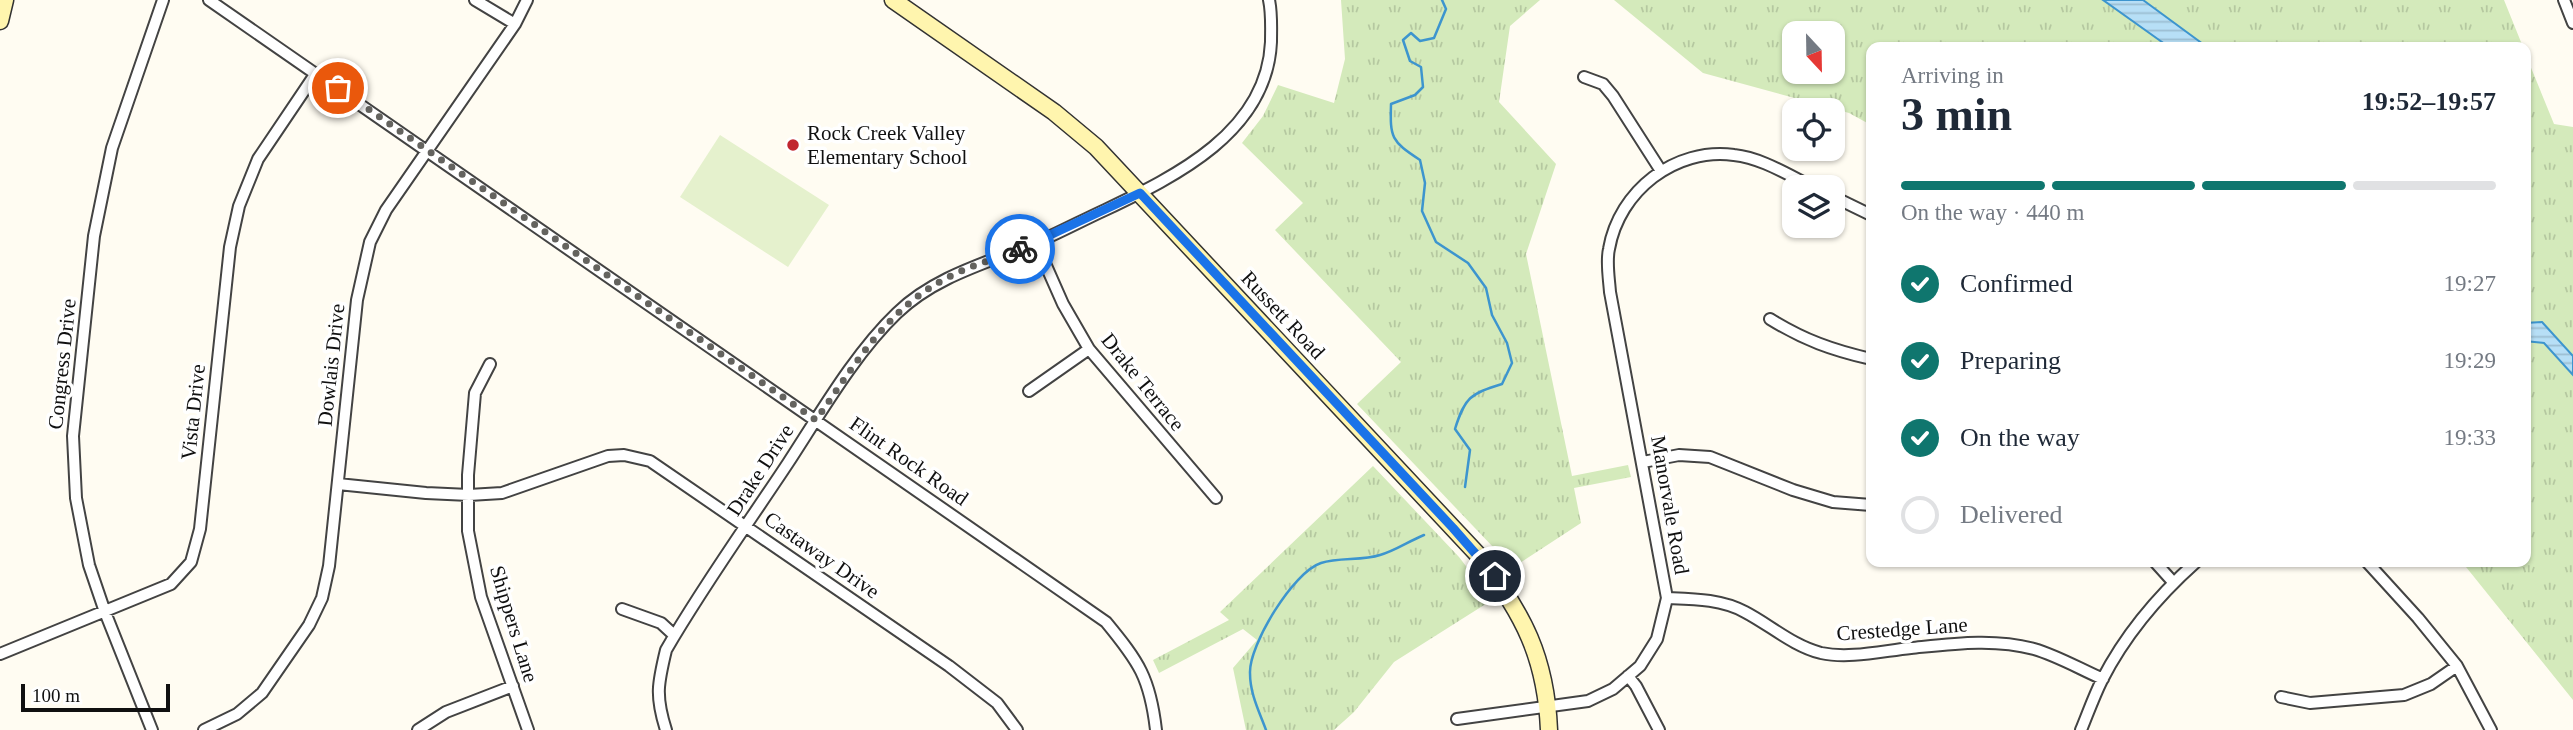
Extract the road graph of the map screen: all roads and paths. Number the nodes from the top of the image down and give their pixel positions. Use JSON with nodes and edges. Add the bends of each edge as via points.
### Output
{"nodes":[{"id":1,"x":5,"y":0,"type":"edge"},
{"id":2,"x":163,"y":0,"type":"edge"},
{"id":3,"x":209,"y":0,"type":"edge"},
{"id":4,"x":475,"y":0,"type":"edge"},
{"id":5,"x":527,"y":0,"type":"edge"},
{"id":6,"x":893,"y":0,"type":"edge"},
{"id":7,"x":1269,"y":0,"type":"edge"},
{"id":8,"x":2564,"y":0,"type":"edge"},
{"id":9,"x":0,"y":21,"type":"edge"},
{"id":10,"x":2573,"y":23,"type":"edge"},
{"id":11,"x":515,"y":24,"type":"junction"},
{"id":12,"x":316,"y":73,"type":"junction"},
{"id":13,"x":1584,"y":77,"type":"dead end"},
{"id":14,"x":428,"y":150,"type":"junction"},
{"id":15,"x":1661,"y":170,"type":"junction"},
{"id":16,"x":1788,"y":175,"type":"edge"},
{"id":17,"x":1140,"y":193,"type":"junction"},
{"id":18,"x":1845,"y":202,"type":"edge"},
{"id":19,"x":1866,"y":213,"type":"edge"},
{"id":20,"x":1036,"y":243,"type":"junction"},
{"id":21,"x":1770,"y":319,"type":"dead end"},
{"id":22,"x":1089,"y":349,"type":"junction"},
{"id":23,"x":1866,"y":358,"type":"edge"},
{"id":24,"x":490,"y":364,"type":"dead end"},
{"id":25,"x":1029,"y":391,"type":"dead end"},
{"id":26,"x":816,"y":420,"type":"junction"},
{"id":27,"x":1643,"y":462,"type":"junction"},
{"id":28,"x":338,"y":484,"type":"junction"},
{"id":29,"x":468,"y":495,"type":"junction"},
{"id":30,"x":1216,"y":498,"type":"dead end"},
{"id":31,"x":1866,"y":505,"type":"edge"},
{"id":32,"x":747,"y":526,"type":"junction"},
{"id":33,"x":2160,"y":567,"type":"edge"},
{"id":34,"x":2190,"y":567,"type":"edge"},
{"id":35,"x":2372,"y":567,"type":"edge"},
{"id":36,"x":2173,"y":582,"type":"junction"},
{"id":37,"x":1667,"y":598,"type":"junction"},
{"id":38,"x":622,"y":609,"type":"dead end"},
{"id":39,"x":105,"y":612,"type":"junction"},
{"id":40,"x":674,"y":635,"type":"junction"},
{"id":41,"x":0,"y":654,"type":"edge"},
{"id":42,"x":2457,"y":666,"type":"junction"},
{"id":43,"x":1628,"y":676,"type":"junction"},
{"id":44,"x":2103,"y":679,"type":"junction"},
{"id":45,"x":513,"y":686,"type":"junction"},
{"id":46,"x":2281,"y":697,"type":"dead end"},
{"id":47,"x":1548,"y":705,"type":"junction"},
{"id":48,"x":1457,"y":719,"type":"dead end"},
{"id":49,"x":152,"y":730,"type":"edge"},
{"id":50,"x":204,"y":730,"type":"edge"},
{"id":51,"x":418,"y":730,"type":"edge"},
{"id":52,"x":528,"y":730,"type":"edge"},
{"id":53,"x":666,"y":730,"type":"edge"},
{"id":54,"x":1017,"y":730,"type":"edge"},
{"id":55,"x":1156,"y":730,"type":"edge"},
{"id":56,"x":1549,"y":730,"type":"edge"},
{"id":57,"x":1659,"y":730,"type":"edge"},
{"id":58,"x":2081,"y":730,"type":"edge"},
{"id":59,"x":2491,"y":730,"type":"edge"}],
"edges":[{"from":1,"to":9,"type":"street"},
{"from":2,"to":39,"type":"street","name":"Congress Drive","via":[[112,148],[94,236],[73,436],[83,539]]},
{"from":3,"to":12,"type":"street","name":"Flint Rock Road"},
{"from":4,"to":11,"type":"street"},
{"from":5,"to":11,"type":"street","name":"Dowlais Drive"},
{"from":6,"to":17,"type":"street","name":"Russett Road","via":[[1054,112]]},
{"from":7,"to":17,"type":"street","name":"Drake Drive","via":[[1270,60],[1244,117],[1223,139]]},
{"from":8,"to":10,"type":"street"},
{"from":11,"to":14,"type":"street","name":"Dowlais Drive"},
{"from":12,"to":14,"type":"street","name":"Flint Rock Road"},
{"from":12,"to":39,"type":"street","name":"Vista Drive","via":[[258,159],[239,206],[230,247],[200,529],[191,562],[171,584]]},
{"from":13,"to":15,"type":"street","via":[[1603,84],[1613,96]]},
{"from":14,"to":26,"type":"street","name":"Flint Rock Road"},
{"from":14,"to":28,"type":"street","name":"Dowlais Drive","via":[[386,210],[365,260]]},
{"from":15,"to":16,"type":"street","via":[[1699,156],[1733,154]]},
{"from":15,"to":27,"type":"street","name":"Manorvale Road","via":[[1628,204],[1608,252],[1610,292]]},
{"from":17,"to":20,"type":"street","name":"Drake Drive"},
{"from":17,"to":47,"type":"street","name":"Russett Road","via":[[1480,557],[1528,630]]},
{"from":18,"to":19,"type":"street"},
{"from":20,"to":22,"type":"street","name":"Drake Terrace"},
{"from":20,"to":26,"type":"street","name":"Drake Drive","via":[[946,278],[912,300],[873,338]]},
{"from":21,"to":23,"type":"street","via":[[1798,337]]},
{"from":22,"to":25,"type":"street"},
{"from":22,"to":30,"type":"street","name":"Drake Terrace"},
{"from":24,"to":29,"type":"street","name":"Shippers Lane","via":[[475,393]]},
{"from":26,"to":32,"type":"street","name":"Drake Drive"},
{"from":26,"to":55,"type":"street","name":"Flint Rock Road","via":[[1107,622],[1146,677]]},
{"from":27,"to":31,"type":"street","via":[[1679,455],[1710,457],[1793,490],[1833,502]]},
{"from":27,"to":37,"type":"street","name":"Manorvale Road"},
{"from":28,"to":29,"type":"street","name":"Castaway Drive"},
{"from":28,"to":50,"type":"street","name":"Dowlais Drive","via":[[329,566],[322,598],[309,625],[262,693],[237,714]]},
{"from":29,"to":32,"type":"street","name":"Castaway Drive","via":[[502,493],[608,456],[624,455],[650,461]]},
{"from":29,"to":45,"type":"street","name":"Shippers Lane","via":[[468,531],[481,597]]},
{"from":32,"to":40,"type":"street","name":"Drake Drive"},
{"from":32,"to":54,"type":"street","name":"Castaway Drive","via":[[949,666],[997,703]]},
{"from":33,"to":36,"type":"street"},
{"from":34,"to":36,"type":"street"},
{"from":35,"to":42,"type":"street"},
{"from":36,"to":44,"type":"street","via":[[2138,624]]},
{"from":37,"to":43,"type":"street","name":"Manorvale Road","via":[[1657,639]]},
{"from":37,"to":44,"type":"street","name":"Crestedge Lane","via":[[1728,605],[1821,653],[1854,655],[1998,643],[2031,648]]},
{"from":38,"to":40,"type":"street","via":[[661,623]]},
{"from":39,"to":41,"type":"street","name":"Vista Drive"},
{"from":39,"to":49,"type":"street","name":"Congress Drive"},
{"from":40,"to":53,"type":"street","name":"Drake Drive","via":[[658,687]]},
{"from":42,"to":46,"type":"street","via":[[2404,695],[2310,703]]},
{"from":42,"to":59,"type":"street"},
{"from":43,"to":47,"type":"street","name":"Manorvale Road","via":[[1588,701]]},
{"from":43,"to":57,"type":"street"},
{"from":44,"to":58,"type":"street"},
{"from":45,"to":51,"type":"street","via":[[446,712]]},
{"from":45,"to":52,"type":"street","name":"Shippers Lane"},
{"from":47,"to":48,"type":"street","name":"Manorvale Road"},
{"from":47,"to":56,"type":"street","name":"Russett Road"}]}
